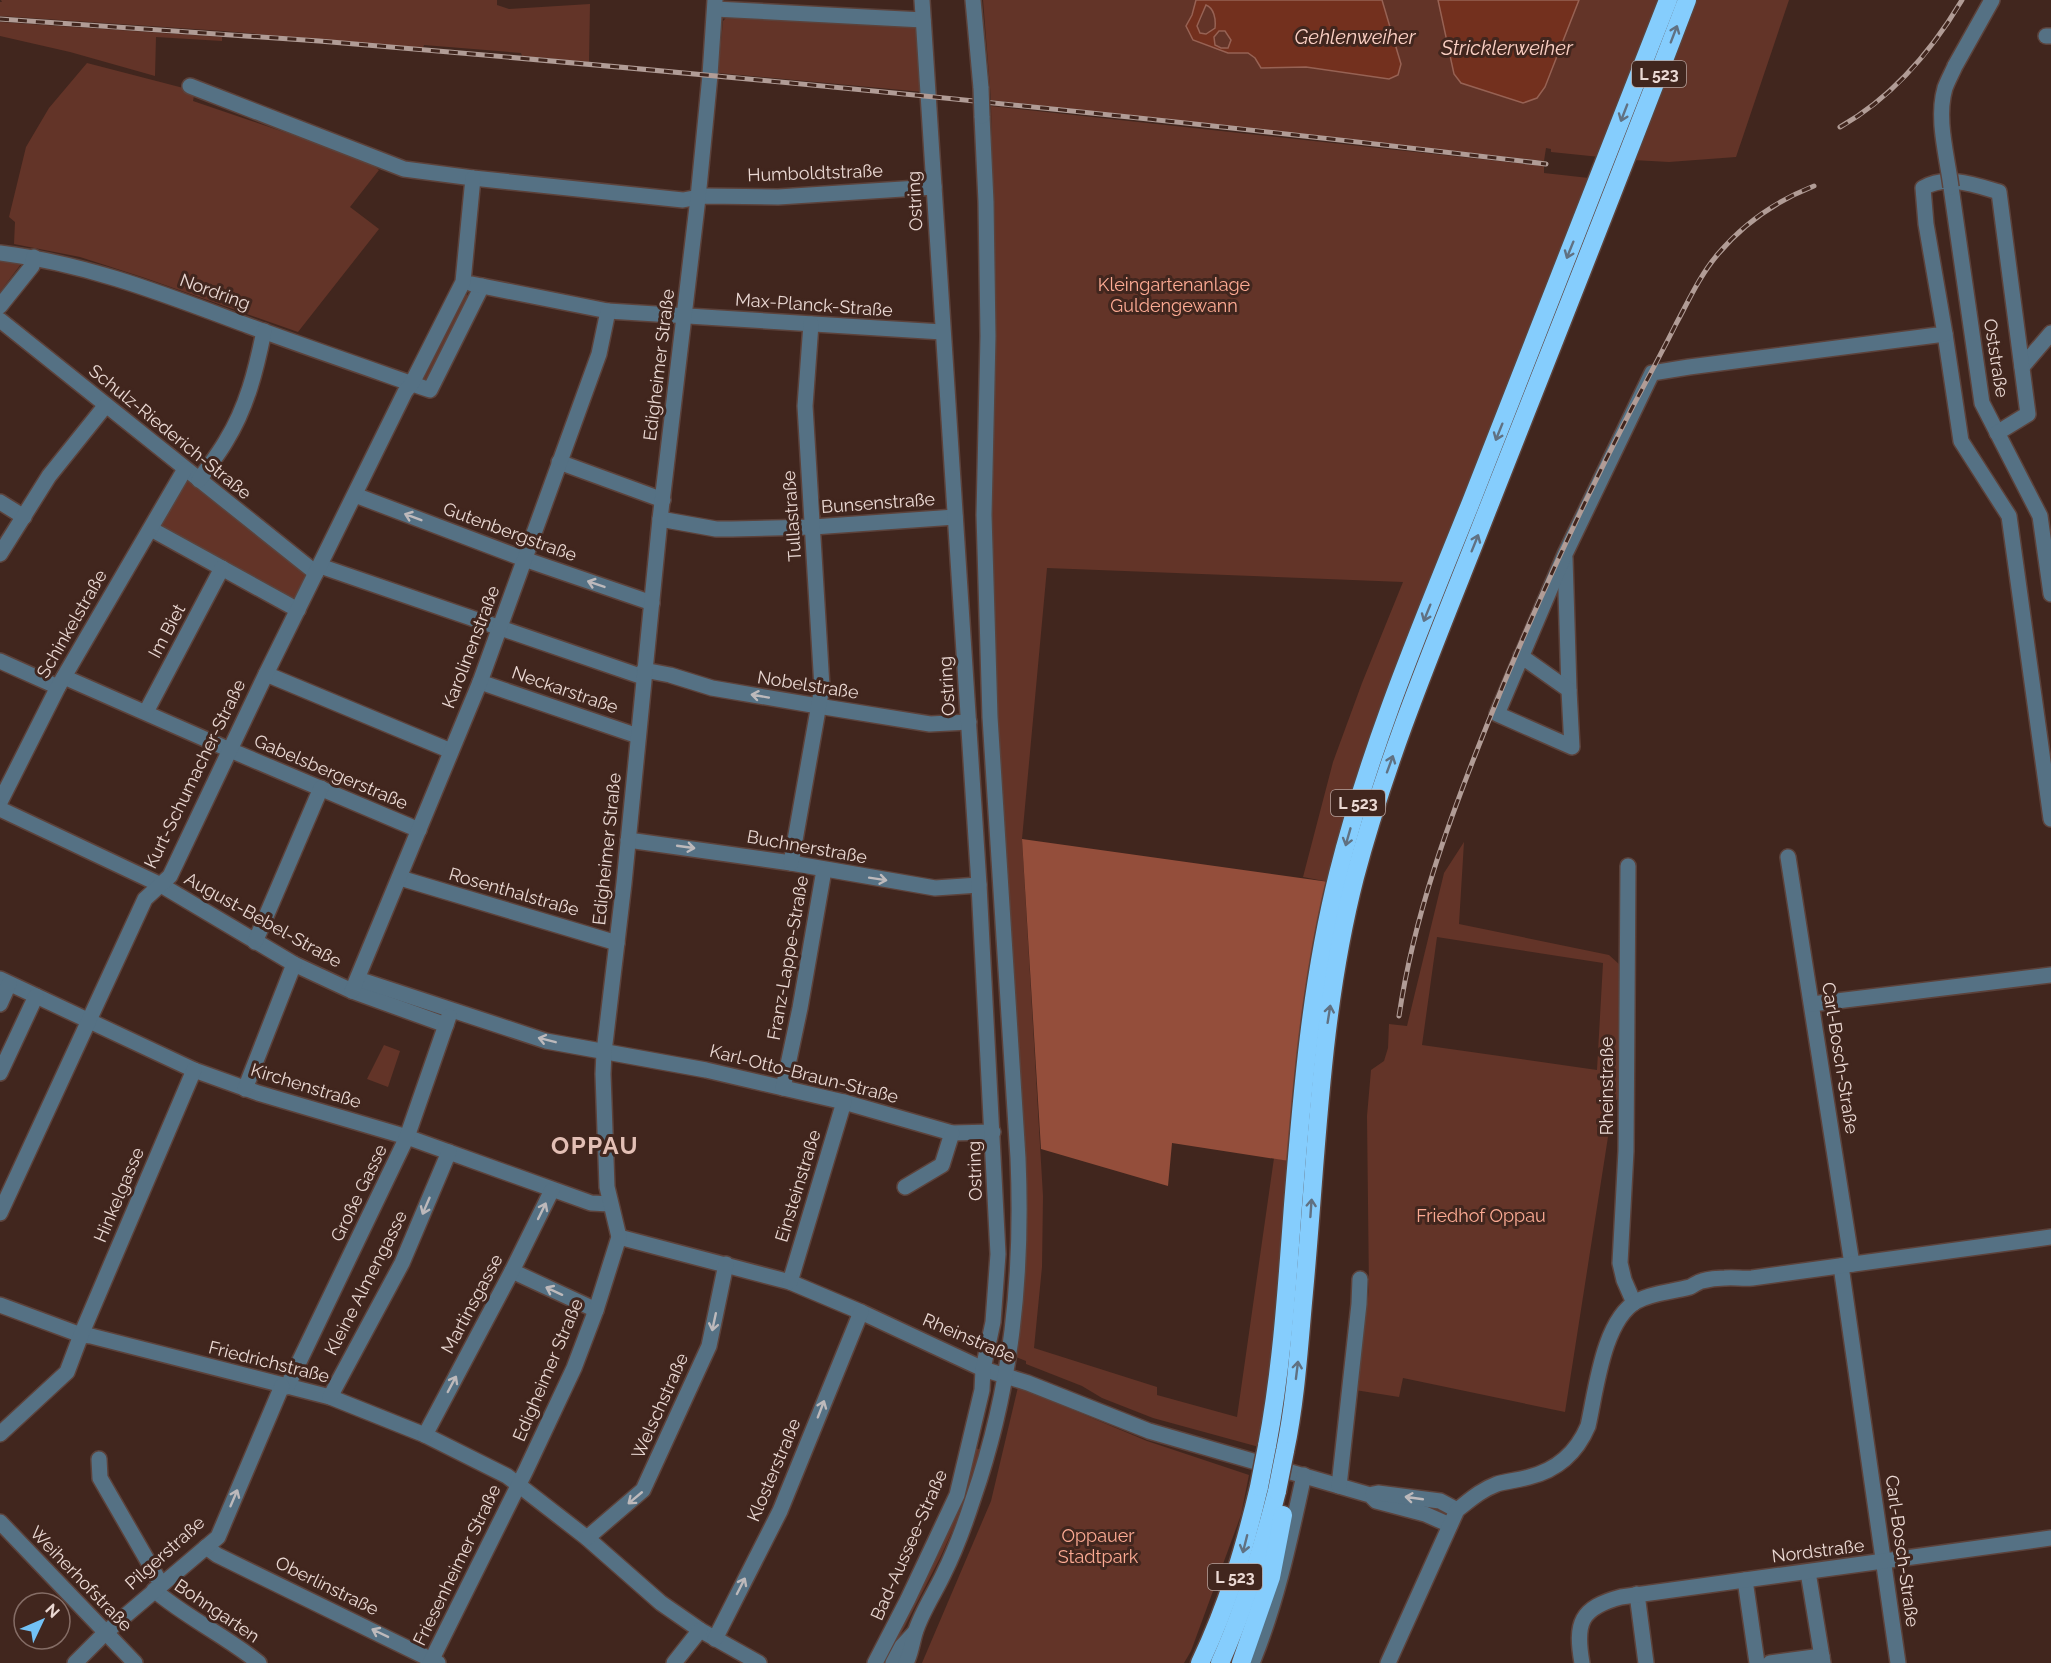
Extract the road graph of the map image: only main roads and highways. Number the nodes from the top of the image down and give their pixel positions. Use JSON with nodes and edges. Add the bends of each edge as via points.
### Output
{"nodes":[{"id":1,"x":1668,"y":0,"type":"edge"},
{"id":2,"x":1687,"y":0,"type":"edge"},
{"id":3,"x":1601,"y":197,"type":"junction"},
{"id":4,"x":1282,"y":1493,"type":"junction"},
{"id":5,"x":1200,"y":1663,"type":"edge"},
{"id":6,"x":1220,"y":1663,"type":"edge"},
{"id":7,"x":1241,"y":1663,"type":"edge"}],
"edges":[{"from":1,"to":3,"type":"highway","number":"L 523","one_way":true,"via":[[1612,145]]},
{"from":3,"to":2,"type":"highway","number":"L 523","one_way":true,"via":[[1630,148]]},
{"from":4,"to":3,"type":"highway","number":"L 523","one_way":true,"bridge":true,"via":[[1289,1453],[1326,1038],[1355,878],[1424,672]]},
{"from":3,"to":5,"type":"highway","number":"L 523","one_way":true,"bridge":true,"via":[[1407,663],[1359,797],[1321,952],[1308,1036],[1274,1410],[1242,1555]]},
{"from":4,"to":6,"type":"highway","number":"L 523"},
{"from":4,"to":7,"type":"highway","via":[[1271,1577]]}]}
